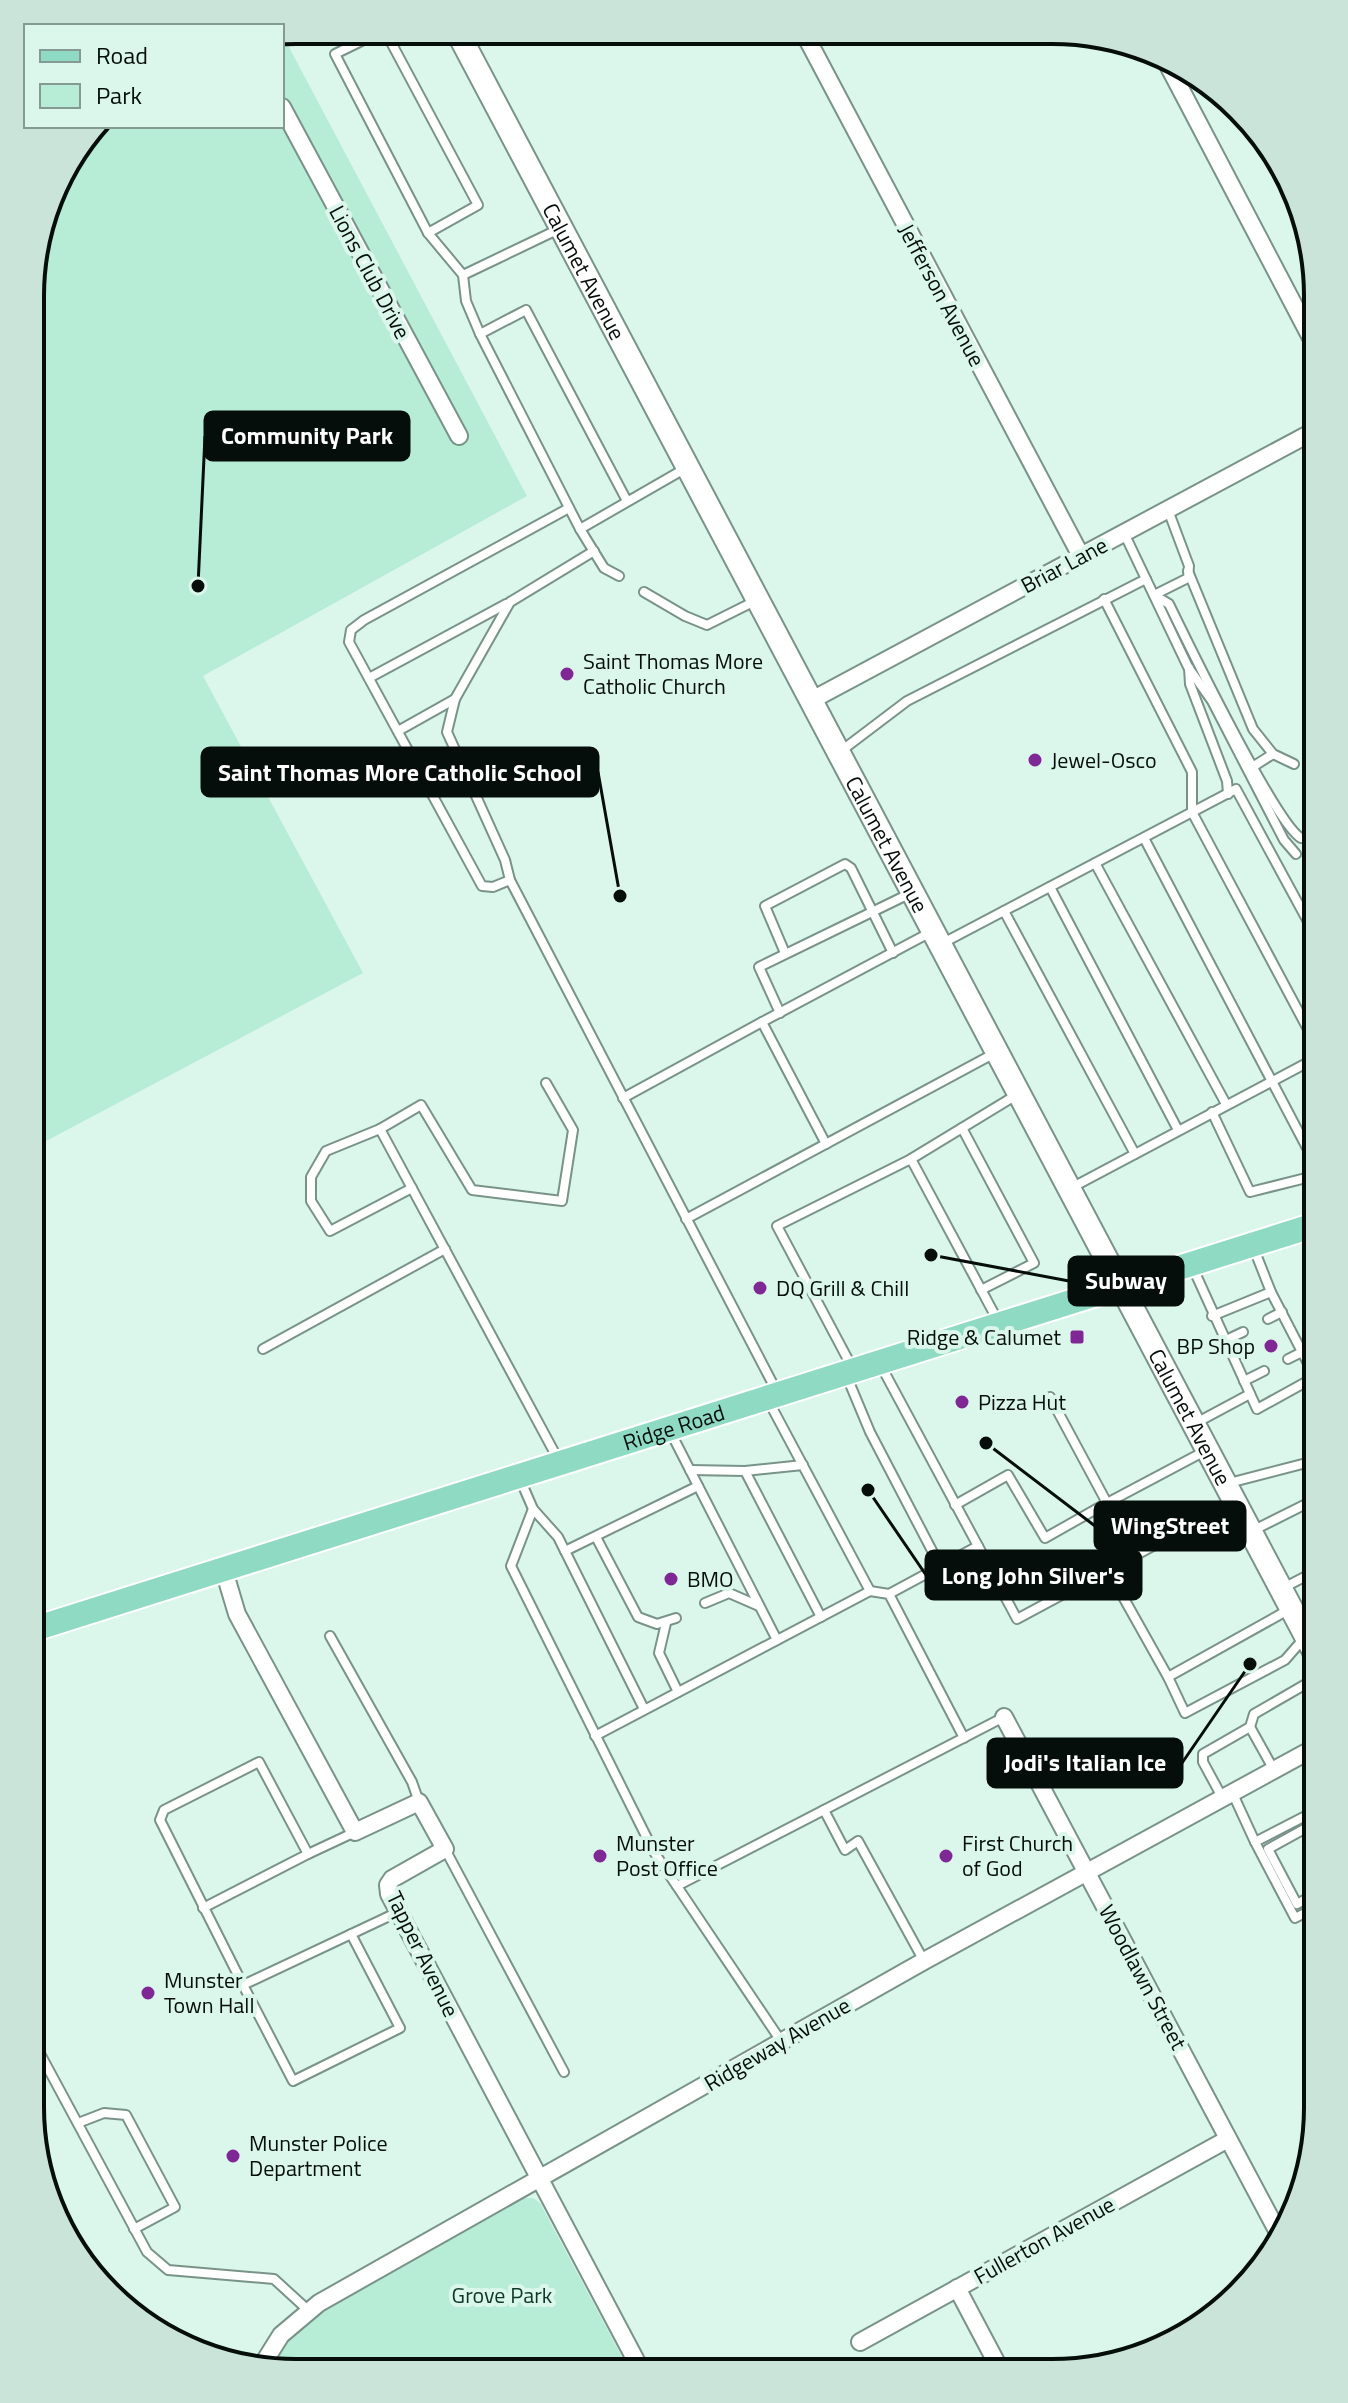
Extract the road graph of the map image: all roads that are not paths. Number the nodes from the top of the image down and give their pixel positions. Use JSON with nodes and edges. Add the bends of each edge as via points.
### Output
{"nodes":[{"id":1,"x":356,"y":44,"type":"edge"},
{"id":2,"x":391,"y":44,"type":"edge"},
{"id":3,"x":464,"y":44,"type":"edge"},
{"id":4,"x":810,"y":44,"type":"edge"},
{"id":5,"x":1174,"y":76,"type":"edge"},
{"id":6,"x":284,"y":111,"type":"edge"},
{"id":7,"x":561,"y":229,"type":"junction"},
{"id":8,"x":428,"y":233,"type":"junction"},
{"id":9,"x":463,"y":275,"type":"junction"},
{"id":10,"x":1304,"y":324,"type":"edge"},
{"id":11,"x":480,"y":334,"type":"junction"},
{"id":12,"x":459,"y":436,"type":"dead end"},
{"id":13,"x":1304,"y":437,"type":"edge"},
{"id":14,"x":687,"y":467,"type":"junction"},
{"id":15,"x":627,"y":501,"type":"junction"},
{"id":16,"x":569,"y":508,"type":"junction"},
{"id":17,"x":1167,"y":510,"type":"junction"},
{"id":18,"x":580,"y":529,"type":"junction"},
{"id":19,"x":1124,"y":533,"type":"junction"},
{"id":20,"x":594,"y":551,"type":"junction"},
{"id":21,"x":1081,"y":556,"type":"junction"},
{"id":22,"x":1188,"y":575,"type":"junction"},
{"id":23,"x":619,"y":576,"type":"dead end"},
{"id":24,"x":1146,"y":579,"type":"junction"},
{"id":25,"x":644,"y":592,"type":"dead end"},
{"id":26,"x":1154,"y":595,"type":"junction"},
{"id":27,"x":1104,"y":599,"type":"junction"},
{"id":28,"x":757,"y":600,"type":"junction"},
{"id":29,"x":510,"y":602,"type":"junction"},
{"id":30,"x":1188,"y":667,"type":"junction"},
{"id":31,"x":369,"y":678,"type":"junction"},
{"id":32,"x":455,"y":699,"type":"junction"},
{"id":33,"x":810,"y":701,"type":"junction"},
{"id":34,"x":398,"y":731,"type":"junction"},
{"id":35,"x":838,"y":753,"type":"junction"},
{"id":36,"x":1273,"y":754,"type":"junction"},
{"id":37,"x":1294,"y":764,"type":"dead end"},
{"id":38,"x":1254,"y":766,"type":"junction"},
{"id":39,"x":1228,"y":794,"type":"junction"},
{"id":40,"x":1192,"y":812,"type":"junction"},
{"id":41,"x":1144,"y":838,"type":"junction"},
{"id":42,"x":1301,"y":838,"type":"dead end"},
{"id":43,"x":1296,"y":854,"type":"dead end"},
{"id":44,"x":1095,"y":863,"type":"junction"},
{"id":45,"x":510,"y":880,"type":"junction"},
{"id":46,"x":1050,"y":887,"type":"junction"},
{"id":47,"x":911,"y":892,"type":"junction"},
{"id":48,"x":872,"y":911,"type":"junction"},
{"id":49,"x":1004,"y":911,"type":"junction"},
{"id":50,"x":1304,"y":914,"type":"edge"},
{"id":51,"x":936,"y":938,"type":"junction"},
{"id":52,"x":785,"y":953,"type":"junction"},
{"id":53,"x":893,"y":953,"type":"junction"},
{"id":54,"x":780,"y":1013,"type":"junction"},
{"id":55,"x":1304,"y":1021,"type":"edge"},
{"id":56,"x":762,"y":1022,"type":"junction"},
{"id":57,"x":996,"y":1052,"type":"junction"},
{"id":58,"x":1304,"y":1064,"type":"edge"},
{"id":59,"x":1273,"y":1080,"type":"junction"},
{"id":60,"x":546,"y":1083,"type":"dead end"},
{"id":61,"x":1018,"y":1094,"type":"junction"},
{"id":62,"x":623,"y":1098,"type":"junction"},
{"id":63,"x":1226,"y":1104,"type":"junction"},
{"id":64,"x":1212,"y":1112,"type":"junction"},
{"id":65,"x":962,"y":1128,"type":"junction"},
{"id":66,"x":380,"y":1129,"type":"junction"},
{"id":67,"x":1178,"y":1130,"type":"junction"},
{"id":68,"x":1304,"y":1142,"type":"edge"},
{"id":69,"x":826,"y":1144,"type":"junction"},
{"id":70,"x":1135,"y":1154,"type":"junction"},
{"id":71,"x":911,"y":1159,"type":"junction"},
{"id":72,"x":1304,"y":1176,"type":"edge"},
{"id":73,"x":412,"y":1188,"type":"junction"},
{"id":74,"x":1068,"y":1190,"type":"junction"},
{"id":75,"x":686,"y":1219,"type":"junction"},
{"id":76,"x":1303,"y":1229,"type":"edge"},
{"id":77,"x":1252,"y":1245,"type":"junction"},
{"id":78,"x":445,"y":1249,"type":"junction"},
{"id":79,"x":1192,"y":1265,"type":"junction"},
{"id":80,"x":1119,"y":1289,"type":"junction"},
{"id":81,"x":981,"y":1290,"type":"junction"},
{"id":82,"x":1271,"y":1292,"type":"junction"},
{"id":83,"x":1282,"y":1312,"type":"junction"},
{"id":84,"x":1212,"y":1316,"type":"junction"},
{"id":85,"x":1268,"y":1319,"type":"dead end"},
{"id":86,"x":1000,"y":1326,"type":"junction"},
{"id":87,"x":1243,"y":1332,"type":"dead end"},
{"id":88,"x":1224,"y":1341,"type":"junction"},
{"id":89,"x":263,"y":1349,"type":"dead end"},
{"id":90,"x":1302,"y":1352,"type":"junction"},
{"id":91,"x":1303,"y":1355,"type":"edge"},
{"id":92,"x":1288,"y":1359,"type":"dead end"},
{"id":93,"x":879,"y":1363,"type":"junction"},
{"id":94,"x":1264,"y":1371,"type":"dead end"},
{"id":95,"x":850,"y":1372,"type":"junction"},
{"id":96,"x":1244,"y":1381,"type":"junction"},
{"id":97,"x":1303,"y":1383,"type":"edge"},
{"id":98,"x":1250,"y":1394,"type":"junction"},
{"id":99,"x":772,"y":1396,"type":"junction"},
{"id":100,"x":1050,"y":1397,"type":"dead end"},
{"id":101,"x":1192,"y":1425,"type":"junction"},
{"id":102,"x":669,"y":1429,"type":"junction"},
{"id":103,"x":1206,"y":1451,"type":"junction"},
{"id":104,"x":560,"y":1462,"type":"junction"},
{"id":105,"x":803,"y":1465,"type":"junction"},
{"id":106,"x":1303,"y":1465,"type":"edge"},
{"id":107,"x":690,"y":1470,"type":"junction"},
{"id":108,"x":745,"y":1471,"type":"junction"},
{"id":109,"x":518,"y":1475,"type":"junction"},
{"id":110,"x":698,"y":1486,"type":"junction"},
{"id":111,"x":1229,"y":1493,"type":"junction"},
{"id":112,"x":1107,"y":1503,"type":"junction"},
{"id":113,"x":955,"y":1505,"type":"junction"},
{"id":114,"x":1303,"y":1506,"type":"edge"},
{"id":115,"x":533,"y":1509,"type":"junction"},
{"id":116,"x":1250,"y":1533,"type":"junction"},
{"id":117,"x":596,"y":1537,"type":"junction"},
{"id":118,"x":978,"y":1546,"type":"junction"},
{"id":119,"x":565,"y":1551,"type":"junction"},
{"id":120,"x":940,"y":1566,"type":"junction"},
{"id":121,"x":223,"y":1567,"type":"junction"},
{"id":122,"x":1108,"y":1570,"type":"junction"},
{"id":123,"x":1303,"y":1583,"type":"edge"},
{"id":124,"x":870,"y":1591,"type":"junction"},
{"id":125,"x":889,"y":1594,"type":"junction"},
{"id":126,"x":1286,"y":1599,"type":"junction"},
{"id":127,"x":705,"y":1603,"type":"dead end"},
{"id":128,"x":760,"y":1606,"type":"junction"},
{"id":129,"x":821,"y":1617,"type":"junction"},
{"id":130,"x":676,"y":1618,"type":"dead end"},
{"id":131,"x":1303,"y":1622,"type":"edge"},
{"id":132,"x":666,"y":1623,"type":"junction"},
{"id":133,"x":44,"y":1626,"type":"edge"},
{"id":134,"x":330,"y":1636,"type":"dead end"},
{"id":135,"x":777,"y":1640,"type":"junction"},
{"id":136,"x":1303,"y":1642,"type":"edge"},
{"id":137,"x":1168,"y":1677,"type":"junction"},
{"id":138,"x":1303,"y":1686,"type":"edge"},
{"id":139,"x":678,"y":1692,"type":"junction"},
{"id":140,"x":644,"y":1709,"type":"junction"},
{"id":141,"x":1004,"y":1717,"type":"joint"},
{"id":142,"x":1250,"y":1727,"type":"junction"},
{"id":143,"x":595,"y":1736,"type":"junction"},
{"id":144,"x":964,"y":1738,"type":"junction"},
{"id":145,"x":1303,"y":1754,"type":"edge"},
{"id":146,"x":1274,"y":1770,"type":"junction"},
{"id":147,"x":1227,"y":1794,"type":"junction"},
{"id":148,"x":419,"y":1802,"type":"junction"},
{"id":149,"x":824,"y":1810,"type":"junction"},
{"id":150,"x":1303,"y":1817,"type":"edge"},
{"id":151,"x":1303,"y":1830,"type":"edge"},
{"id":152,"x":355,"y":1832,"type":"junction"},
{"id":153,"x":1255,"y":1842,"type":"junction"},
{"id":154,"x":445,"y":1849,"type":"junction"},
{"id":155,"x":308,"y":1854,"type":"junction"},
{"id":156,"x":1087,"y":1871,"type":"junction"},
{"id":157,"x":677,"y":1886,"type":"junction"},
{"id":158,"x":1303,"y":1901,"type":"edge"},
{"id":159,"x":203,"y":1908,"type":"junction"},
{"id":160,"x":398,"y":1912,"type":"junction"},
{"id":161,"x":1303,"y":1914,"type":"edge"},
{"id":162,"x":351,"y":1934,"type":"junction"},
{"id":163,"x":924,"y":1961,"type":"junction"},
{"id":164,"x":243,"y":1985,"type":"junction"},
{"id":165,"x":781,"y":2042,"type":"junction"},
{"id":166,"x":44,"y":2061,"type":"edge"},
{"id":167,"x":564,"y":2072,"type":"dead end"},
{"id":168,"x":78,"y":2123,"type":"junction"},
{"id":169,"x":1228,"y":2139,"type":"junction"},
{"id":170,"x":540,"y":2179,"type":"junction"},
{"id":171,"x":1274,"y":2225,"type":"edge"},
{"id":172,"x":134,"y":2229,"type":"junction"},
{"id":173,"x":957,"y":2288,"type":"junction"},
{"id":174,"x":310,"y":2311,"type":"junction"},
{"id":175,"x":860,"y":2342,"type":"dead end"},
{"id":176,"x":267,"y":2357,"type":"edge"},
{"id":177,"x":635,"y":2359,"type":"edge"},
{"id":178,"x":995,"y":2359,"type":"edge"}],
"edges":[{"from":1,"to":8,"type":"lane","via":[[335,54]]},
{"from":2,"to":8,"type":"lane","via":[[478,205]]},
{"from":3,"to":7,"type":"main road","name":"Calumet Avenue"},
{"from":4,"to":21,"type":"street","name":"Jefferson Avenue"},
{"from":5,"to":10,"type":"street"},
{"from":6,"to":12,"type":"street","name":"Lions Club Drive"},
{"from":7,"to":9,"type":"lane"},
{"from":7,"to":14,"type":"main road","name":"Calumet Avenue"},
{"from":8,"to":9,"type":"lane"},
{"from":9,"to":11,"type":"lane","via":[[466,301]]},
{"from":11,"to":15,"type":"lane","via":[[526,310]]},
{"from":11,"to":16,"type":"lane"},
{"from":13,"to":17,"type":"street","name":"Briar Lane"},
{"from":14,"to":15,"type":"lane"},
{"from":14,"to":28,"type":"main road","name":"Calumet Avenue"},
{"from":15,"to":18,"type":"lane"},
{"from":16,"to":18,"type":"lane"},
{"from":16,"to":31,"type":"lane","via":[[351,630],[349,642]]},
{"from":17,"to":19,"type":"street","name":"Briar Lane"},
{"from":17,"to":22,"type":"lane"},
{"from":18,"to":20,"type":"lane"},
{"from":19,"to":21,"type":"street","name":"Briar Lane"},
{"from":19,"to":24,"type":"lane"},
{"from":20,"to":23,"type":"lane","via":[[604,568]]},
{"from":20,"to":29,"type":"lane"},
{"from":21,"to":33,"type":"street","name":"Briar Lane"},
{"from":22,"to":26,"type":"lane"},
{"from":22,"to":36,"type":"lane","via":[[1253,729]]},
{"from":24,"to":26,"type":"lane"},
{"from":24,"to":27,"type":"lane"},
{"from":25,"to":28,"type":"lane","via":[[707,625]]},
{"from":26,"to":30,"type":"lane"},
{"from":26,"to":38,"type":"lane","via":[[1169,604]]},
{"from":27,"to":35,"type":"lane","via":[[907,701]]},
{"from":27,"to":40,"type":"lane","via":[[1192,772]]},
{"from":28,"to":33,"type":"main road","name":"Calumet Avenue"},
{"from":29,"to":31,"type":"lane"},
{"from":29,"to":32,"type":"lane"},
{"from":30,"to":39,"type":"lane"},
{"from":30,"to":43,"type":"lane"},
{"from":31,"to":34,"type":"lane"},
{"from":32,"to":34,"type":"lane"},
{"from":32,"to":45,"type":"lane","via":[[447,732]]},
{"from":33,"to":35,"type":"main road","name":"Calumet Avenue"},
{"from":34,"to":45,"type":"lane","via":[[482,886]]},
{"from":35,"to":47,"type":"main road","name":"Calumet Avenue"},
{"from":36,"to":37,"type":"lane"},
{"from":36,"to":38,"type":"lane"},
{"from":38,"to":42,"type":"lane","via":[[1291,832]]},
{"from":39,"to":40,"type":"lane"},
{"from":39,"to":50,"type":"lane","via":[[1236,789]]},
{"from":40,"to":41,"type":"lane"},
{"from":40,"to":55,"type":"lane"},
{"from":41,"to":44,"type":"lane"},
{"from":41,"to":59,"type":"lane"},
{"from":44,"to":46,"type":"lane"},
{"from":44,"to":63,"type":"lane"},
{"from":45,"to":62,"type":"lane"},
{"from":46,"to":49,"type":"lane"},
{"from":46,"to":67,"type":"lane"},
{"from":47,"to":48,"type":"lane"},
{"from":47,"to":51,"type":"main road","name":"Calumet Avenue"},
{"from":48,"to":52,"type":"lane"},
{"from":48,"to":52,"type":"lane","via":[[845,864],[765,906]]},
{"from":48,"to":53,"type":"lane"},
{"from":49,"to":51,"type":"lane"},
{"from":49,"to":70,"type":"lane"},
{"from":51,"to":53,"type":"lane"},
{"from":51,"to":57,"type":"main road","name":"Calumet Avenue"},
{"from":52,"to":54,"type":"lane","via":[[759,967]]},
{"from":53,"to":54,"type":"lane"},
{"from":54,"to":56,"type":"lane"},
{"from":56,"to":62,"type":"lane"},
{"from":56,"to":69,"type":"lane"},
{"from":57,"to":61,"type":"main road","name":"Calumet Avenue"},
{"from":57,"to":69,"type":"lane"},
{"from":58,"to":59,"type":"lane"},
{"from":59,"to":63,"type":"lane"},
{"from":59,"to":68,"type":"lane"},
{"from":60,"to":66,"type":"lane","via":[[573,1130],[562,1201],[472,1190],[421,1105]]},
{"from":61,"to":65,"type":"lane"},
{"from":61,"to":74,"type":"main road","name":"Calumet Avenue"},
{"from":62,"to":75,"type":"lane"},
{"from":63,"to":64,"type":"lane"},
{"from":64,"to":67,"type":"lane"},
{"from":64,"to":72,"type":"lane","via":[[1250,1192]]},
{"from":65,"to":71,"type":"lane"},
{"from":65,"to":81,"type":"lane","via":[[1034,1263]]},
{"from":66,"to":73,"type":"lane"},
{"from":66,"to":73,"type":"lane","via":[[326,1151],[311,1177],[311,1201],[330,1231]]},
{"from":67,"to":70,"type":"lane"},
{"from":69,"to":75,"type":"lane"},
{"from":70,"to":74,"type":"lane"},
{"from":71,"to":81,"type":"lane"},
{"from":71,"to":95,"type":"lane","via":[[777,1226]]},
{"from":73,"to":78,"type":"lane"},
{"from":74,"to":80,"type":"main road","name":"Calumet Avenue"},
{"from":75,"to":99,"type":"lane"},
{"from":76,"to":77,"type":"main road","name":"Ridge Road"},
{"from":77,"to":79,"type":"main road","name":"Ridge Road"},
{"from":77,"to":82,"type":"lane"},
{"from":78,"to":89,"type":"lane"},
{"from":78,"to":104,"type":"lane"},
{"from":79,"to":80,"type":"main road","name":"Ridge Road"},
{"from":79,"to":84,"type":"lane"},
{"from":80,"to":86,"type":"main road","name":"Ridge Road"},
{"from":80,"to":101,"type":"main road","name":"Calumet Avenue"},
{"from":81,"to":86,"type":"lane"},
{"from":82,"to":83,"type":"lane"},
{"from":82,"to":84,"type":"lane"},
{"from":83,"to":85,"type":"lane"},
{"from":83,"to":90,"type":"lane"},
{"from":84,"to":88,"type":"lane"},
{"from":86,"to":93,"type":"main road","name":"Ridge Road"},
{"from":87,"to":88,"type":"lane"},
{"from":88,"to":96,"type":"lane"},
{"from":90,"to":91,"type":"lane"},
{"from":90,"to":92,"type":"lane"},
{"from":93,"to":95,"type":"main road","name":"Ridge Road"},
{"from":93,"to":113,"type":"lane"},
{"from":94,"to":96,"type":"lane"},
{"from":95,"to":99,"type":"main road","name":"Ridge Road"},
{"from":95,"to":120,"type":"lane","via":[[870,1432]]},
{"from":96,"to":98,"type":"lane"},
{"from":97,"to":98,"type":"lane","via":[[1257,1409]]},
{"from":98,"to":101,"type":"lane"},
{"from":99,"to":102,"type":"main road","name":"Ridge Road"},
{"from":99,"to":105,"type":"lane"},
{"from":100,"to":112,"type":"lane"},
{"from":101,"to":103,"type":"main road","name":"Calumet Avenue"},
{"from":102,"to":104,"type":"main road","name":"Ridge Road"},
{"from":102,"to":107,"type":"lane"},
{"from":103,"to":111,"type":"main road","name":"Calumet Avenue"},
{"from":103,"to":112,"type":"lane"},
{"from":104,"to":109,"type":"main road","name":"Ridge Road"},
{"from":105,"to":108,"type":"lane"},
{"from":105,"to":124,"type":"lane"},
{"from":106,"to":111,"type":"lane"},
{"from":107,"to":108,"type":"lane"},
{"from":107,"to":110,"type":"lane"},
{"from":108,"to":129,"type":"lane"},
{"from":109,"to":115,"type":"lane"},
{"from":109,"to":121,"type":"main road","name":"Ridge Road"},
{"from":110,"to":117,"type":"lane"},
{"from":110,"to":128,"type":"lane"},
{"from":111,"to":116,"type":"main road","name":"Calumet Avenue"},
{"from":111,"to":122,"type":"lane"},
{"from":112,"to":113,"type":"lane","via":[[1045,1538],[1008,1475]]},
{"from":113,"to":118,"type":"lane"},
{"from":114,"to":116,"type":"lane"},
{"from":115,"to":119,"type":"lane"},
{"from":115,"to":143,"type":"lane","via":[[511,1566]]},
{"from":116,"to":126,"type":"main road","name":"Calumet Avenue"},
{"from":117,"to":119,"type":"lane"},
{"from":117,"to":132,"type":"lane","via":[[633,1611],[643,1621]]},
{"from":118,"to":120,"type":"lane"},
{"from":118,"to":122,"type":"lane","via":[[1017,1619]]},
{"from":119,"to":140,"type":"lane"},
{"from":120,"to":125,"type":"lane"},
{"from":121,"to":133,"type":"main road","name":"Ridge Road"},
{"from":121,"to":152,"type":"street","via":[[237,1614]]},
{"from":122,"to":137,"type":"lane"},
{"from":123,"to":126,"type":"lane"},
{"from":124,"to":125,"type":"lane"},
{"from":124,"to":129,"type":"lane"},
{"from":125,"to":144,"type":"lane"},
{"from":126,"to":131,"type":"main road","name":"Calumet Avenue"},
{"from":126,"to":137,"type":"lane"},
{"from":127,"to":128,"type":"lane","via":[[729,1593]]},
{"from":128,"to":135,"type":"lane"},
{"from":129,"to":135,"type":"lane"},
{"from":130,"to":132,"type":"lane"},
{"from":132,"to":139,"type":"lane","via":[[660,1658]]},
{"from":134,"to":148,"type":"lane"},
{"from":135,"to":139,"type":"lane"},
{"from":136,"to":137,"type":"lane","via":[[1285,1660],[1185,1713]]},
{"from":138,"to":142,"type":"lane","via":[[1254,1714]]},
{"from":139,"to":140,"type":"lane"},
{"from":140,"to":143,"type":"lane"},
{"from":141,"to":144,"type":"lane"},
{"from":141,"to":156,"type":"street","name":"Woodlawn Street"},
{"from":142,"to":146,"type":"lane"},
{"from":142,"to":147,"type":"lane","via":[[1203,1754],[1203,1762]]},
{"from":143,"to":157,"type":"lane"},
{"from":144,"to":149,"type":"lane"},
{"from":145,"to":146,"type":"street","name":"Ridgeway Avenue"},
{"from":146,"to":147,"type":"street","name":"Ridgeway Avenue"},
{"from":147,"to":153,"type":"lane"},
{"from":147,"to":156,"type":"street","name":"Ridgeway Avenue"},
{"from":148,"to":152,"type":"street"},
{"from":148,"to":154,"type":"street"},
{"from":149,"to":157,"type":"lane"},
{"from":149,"to":163,"type":"lane","via":[[845,1850],[858,1841]]},
{"from":150,"to":153,"type":"lane"},
{"from":151,"to":158,"type":"lane","via":[[1268,1849],[1297,1904]]},
{"from":152,"to":155,"type":"lane"},
{"from":153,"to":161,"type":"lane","via":[[1295,1918]]},
{"from":154,"to":160,"type":"street","name":"Tapper Avenue","via":[[392,1879],[389,1894]]},
{"from":154,"to":167,"type":"lane"},
{"from":155,"to":159,"type":"lane"},
{"from":155,"to":159,"type":"lane","via":[[259,1762],[164,1810],[162,1828]]},
{"from":156,"to":163,"type":"street","name":"Ridgeway Avenue"},
{"from":156,"to":169,"type":"street","name":"Woodlawn Street"},
{"from":157,"to":165,"type":"lane"},
{"from":159,"to":164,"type":"lane"},
{"from":160,"to":162,"type":"lane"},
{"from":160,"to":170,"type":"street","name":"Tapper Avenue"},
{"from":162,"to":164,"type":"lane"},
{"from":162,"to":164,"type":"lane","via":[[400,2028],[293,2081]]},
{"from":163,"to":165,"type":"street","name":"Ridgeway Avenue"},
{"from":165,"to":170,"type":"street","name":"Ridgeway Avenue"},
{"from":166,"to":168,"type":"lane"},
{"from":168,"to":172,"type":"lane"},
{"from":168,"to":172,"type":"lane","via":[[104,2113],[126,2115],[161,2180],[175,2207]]},
{"from":169,"to":171,"type":"street","name":"Woodlawn Street"},
{"from":169,"to":173,"type":"street","name":"Fullerton Avenue"},
{"from":170,"to":174,"type":"street","name":"Ridgeway Avenue"},
{"from":170,"to":177,"type":"street","name":"Tapper Avenue"},
{"from":172,"to":174,"type":"lane","via":[[147,2252],[168,2270],[274,2279]]},
{"from":173,"to":175,"type":"street","name":"Fullerton Avenue"},
{"from":173,"to":178,"type":"street"},
{"from":174,"to":176,"type":"street","name":"Ridgeway Avenue","via":[[281,2335]]}]}
